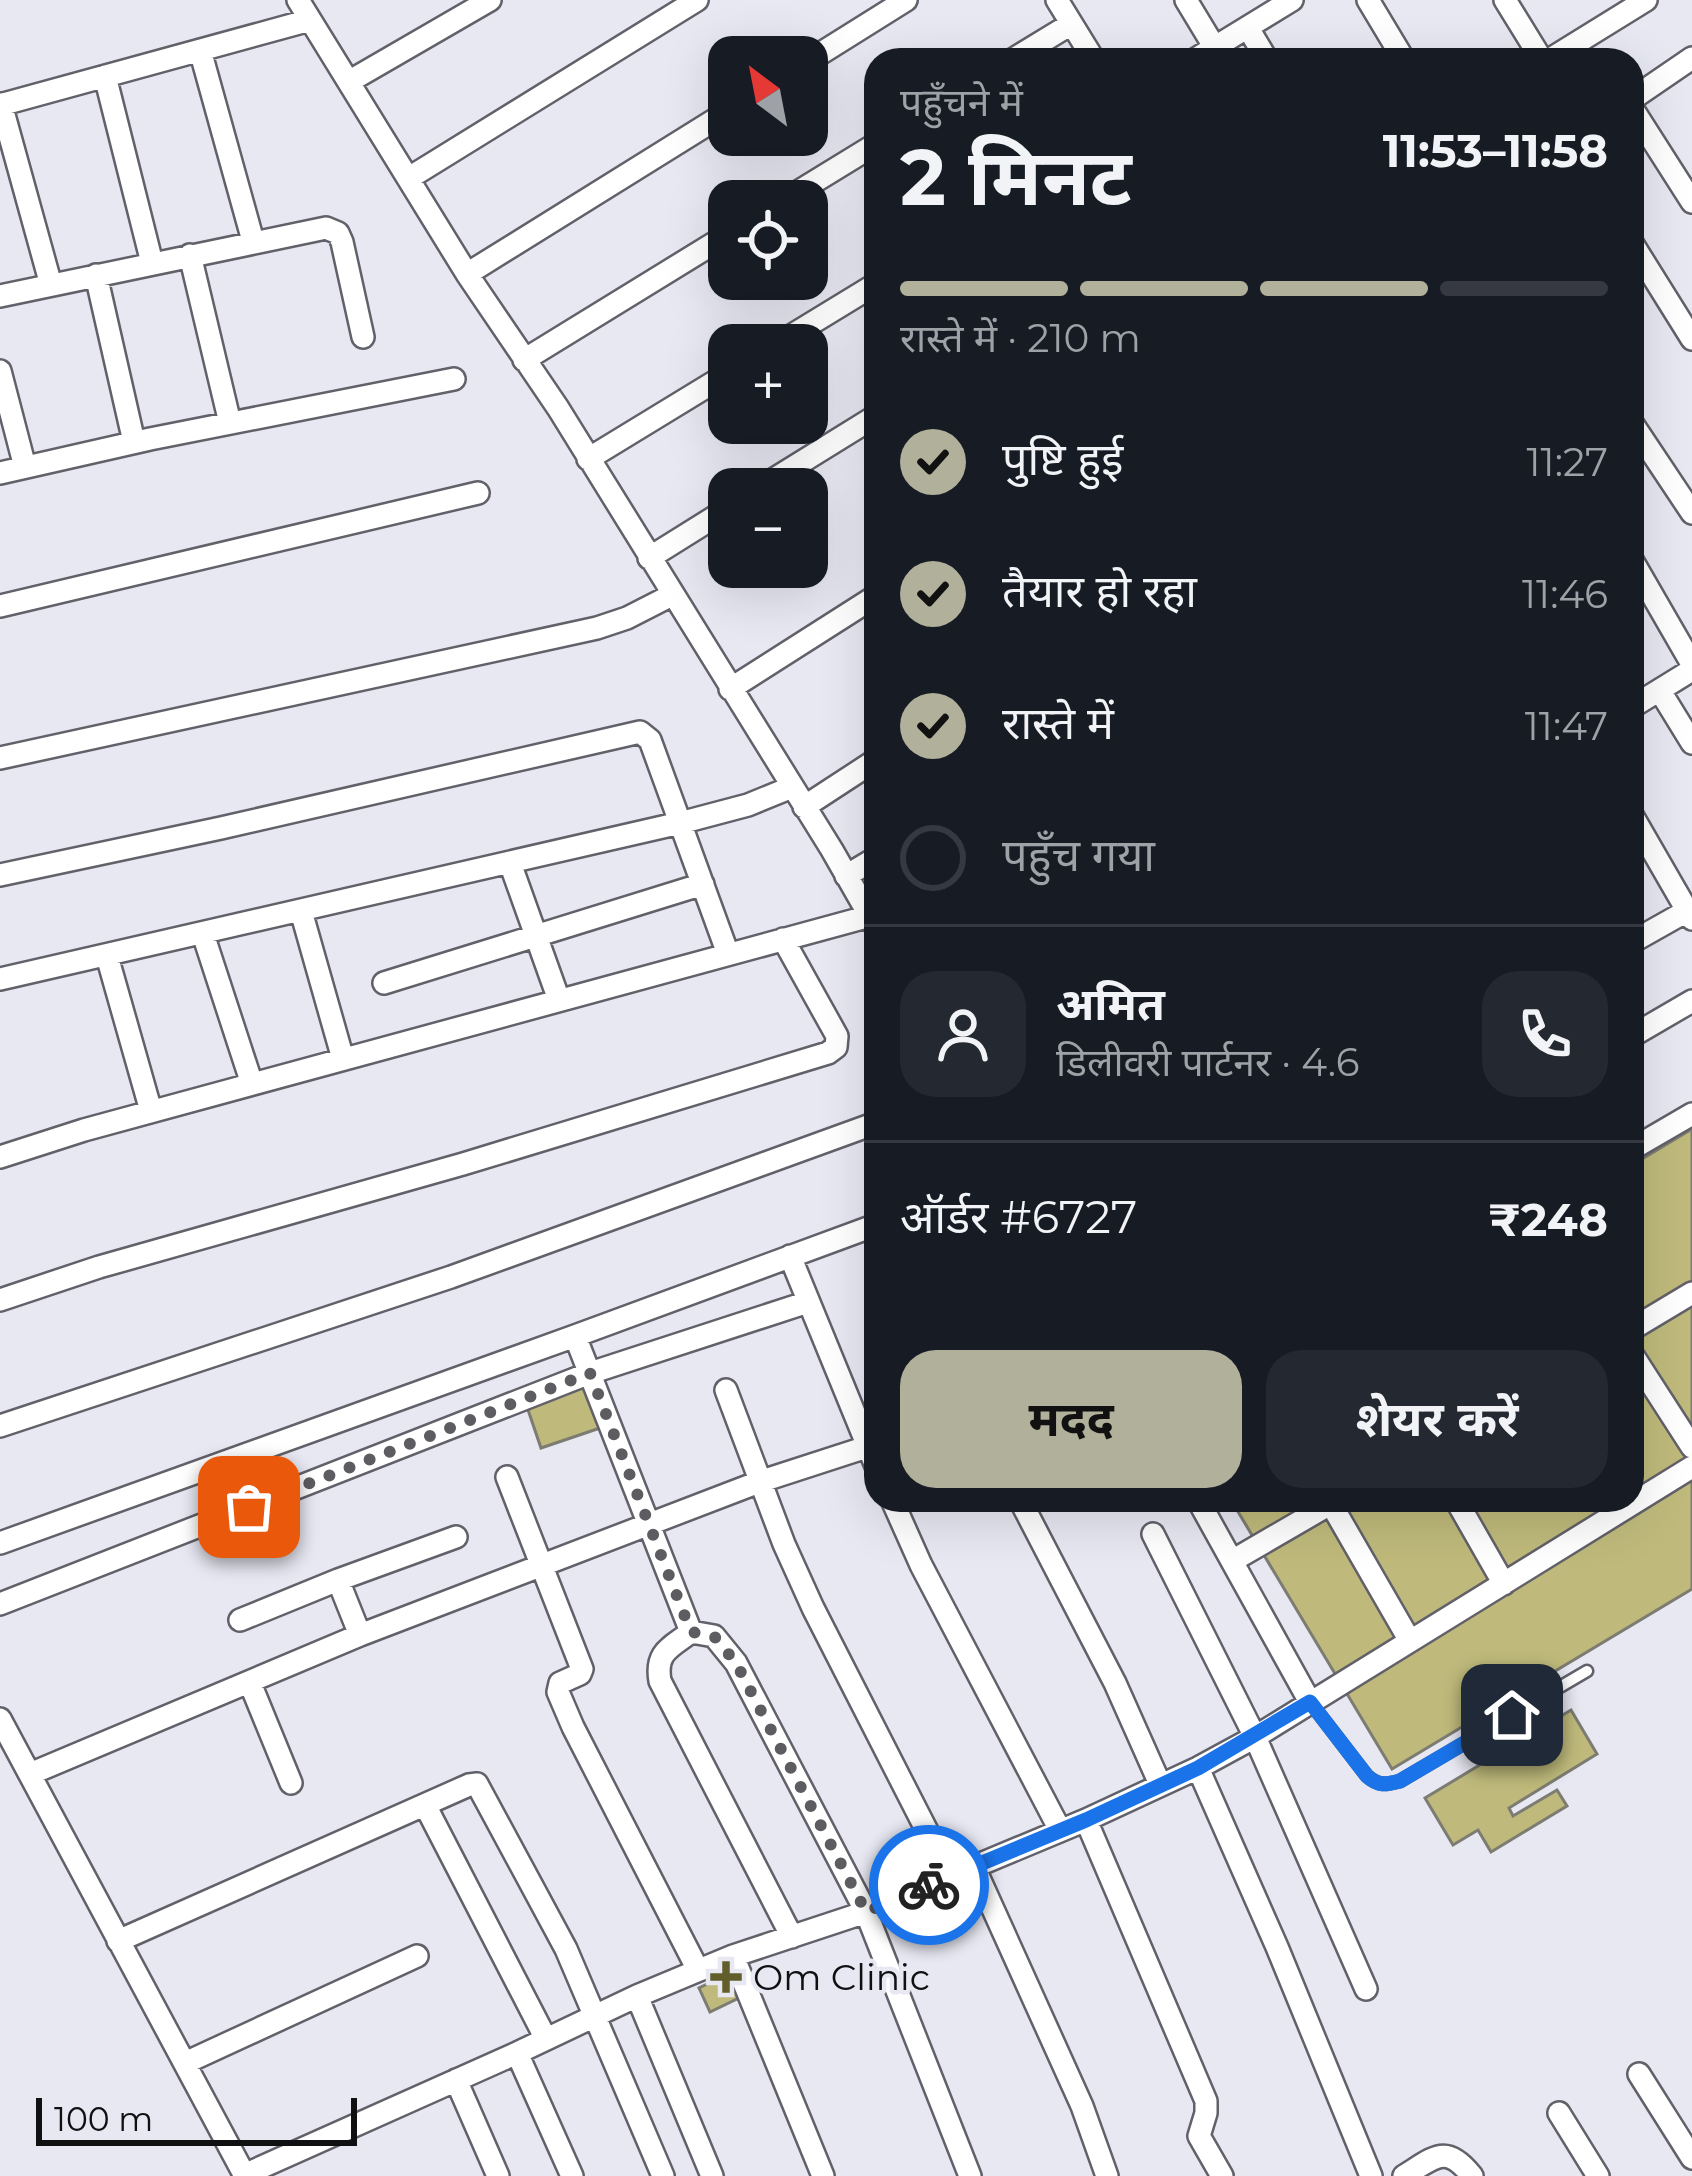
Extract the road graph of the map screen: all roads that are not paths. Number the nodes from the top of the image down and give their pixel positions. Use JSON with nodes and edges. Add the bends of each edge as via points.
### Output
{"nodes":[{"id":1,"x":298,"y":0,"type":"edge"},
{"id":2,"x":490,"y":0,"type":"edge"},
{"id":3,"x":697,"y":0,"type":"edge"},
{"id":4,"x":905,"y":0,"type":"edge"},
{"id":5,"x":1057,"y":0,"type":"edge"},
{"id":6,"x":1186,"y":0,"type":"edge"},
{"id":7,"x":1292,"y":0,"type":"edge"},
{"id":8,"x":1368,"y":0,"type":"edge"},
{"id":9,"x":1505,"y":0,"type":"edge"},
{"id":10,"x":1646,"y":0,"type":"edge"},
{"id":11,"x":310,"y":20,"type":"junction"},
{"id":12,"x":1071,"y":24,"type":"junction"},
{"id":13,"x":1248,"y":28,"type":"junction"},
{"id":14,"x":1215,"y":47,"type":"joint"},
{"id":15,"x":1032,"y":48,"type":"edge"},
{"id":16,"x":1086,"y":48,"type":"edge"},
{"id":17,"x":1260,"y":48,"type":"edge"},
{"id":18,"x":1397,"y":48,"type":"edge"},
{"id":19,"x":1538,"y":48,"type":"edge"},
{"id":20,"x":1566,"y":48,"type":"edge"},
{"id":21,"x":828,"y":49,"type":"edge"},
{"id":22,"x":200,"y":50,"type":"junction"},
{"id":23,"x":1692,"y":58,"type":"edge"},
{"id":24,"x":105,"y":76,"type":"junction"},
{"id":25,"x":350,"y":81,"type":"junction"},
{"id":26,"x":1644,"y":91,"type":"edge"},
{"id":27,"x":1,"y":105,"type":"edge"},
{"id":28,"x":708,"y":124,"type":"edge"},
{"id":29,"x":1644,"y":127,"type":"edge"},
{"id":30,"x":864,"y":151,"type":"edge"},
{"id":31,"x":409,"y":178,"type":"junction"},
{"id":32,"x":817,"y":180,"type":"edge"},
{"id":33,"x":1692,"y":202,"type":"edge"},
{"id":34,"x":254,"y":241,"type":"junction"},
{"id":35,"x":708,"y":247,"type":"edge"},
{"id":36,"x":190,"y":255,"type":"junction"},
{"id":37,"x":1644,"y":262,"type":"edge"},
{"id":38,"x":152,"y":263,"type":"junction"},
{"id":39,"x":467,"y":274,"type":"junction"},
{"id":40,"x":96,"y":275,"type":"junction"},
{"id":41,"x":51,"y":285,"type":"junction"},
{"id":42,"x":864,"y":291,"type":"edge"},
{"id":43,"x":0,"y":296,"type":"edge"},
{"id":44,"x":810,"y":324,"type":"edge"},
{"id":45,"x":363,"y":337,"type":"dead end"},
{"id":46,"x":1692,"y":339,"type":"edge"},
{"id":47,"x":524,"y":360,"type":"junction"},
{"id":48,"x":0,"y":371,"type":"edge"},
{"id":49,"x":454,"y":379,"type":"dead end"},
{"id":50,"x":708,"y":387,"type":"edge"},
{"id":51,"x":230,"y":423,"type":"junction"},
{"id":52,"x":864,"y":423,"type":"edge"},
{"id":53,"x":1644,"y":441,"type":"edge"},
{"id":54,"x":134,"y":442,"type":"junction"},
{"id":55,"x":588,"y":459,"type":"junction"},
{"id":56,"x":25,"y":467,"type":"junction"},
{"id":57,"x":792,"y":468,"type":"edge"},
{"id":58,"x":0,"y":473,"type":"edge"},
{"id":59,"x":478,"y":493,"type":"dead end"},
{"id":60,"x":1692,"y":514,"type":"edge"},
{"id":61,"x":708,"y":521,"type":"edge"},
{"id":62,"x":649,"y":558,"type":"junction"},
{"id":63,"x":1644,"y":581,"type":"edge"},
{"id":64,"x":672,"y":595,"type":"junction"},
{"id":65,"x":864,"y":604,"type":"edge"},
{"id":66,"x":0,"y":606,"type":"edge"},
{"id":67,"x":1692,"y":667,"type":"edge"},
{"id":68,"x":730,"y":689,"type":"junction"},
{"id":69,"x":1660,"y":691,"type":"junction"},
{"id":70,"x":1644,"y":700,"type":"edge"},
{"id":71,"x":1692,"y":742,"type":"edge"},
{"id":72,"x":0,"y":758,"type":"edge"},
{"id":73,"x":864,"y":768,"type":"edge"},
{"id":74,"x":792,"y":787,"type":"junction"},
{"id":75,"x":804,"y":807,"type":"junction"},
{"id":76,"x":680,"y":823,"type":"junction"},
{"id":77,"x":1644,"y":843,"type":"edge"},
{"id":78,"x":510,"y":863,"type":"junction"},
{"id":79,"x":864,"y":865,"type":"edge"},
{"id":80,"x":0,"y":875,"type":"edge"},
{"id":81,"x":846,"y":876,"type":"junction"},
{"id":82,"x":703,"y":884,"type":"junction"},
{"id":83,"x":864,"y":906,"type":"edge"},
{"id":84,"x":302,"y":911,"type":"junction"},
{"id":85,"x":1689,"y":915,"type":"edge"},
{"id":86,"x":864,"y":923,"type":"edge"},
{"id":87,"x":202,"y":934,"type":"junction"},
{"id":88,"x":535,"y":936,"type":"junction"},
{"id":89,"x":1644,"y":936,"type":"edge"},
{"id":90,"x":783,"y":939,"type":"junction"},
{"id":91,"x":728,"y":954,"type":"junction"},
{"id":92,"x":107,"y":956,"type":"junction"},
{"id":93,"x":0,"y":979,"type":"edge"},
{"id":94,"x":384,"y":983,"type":"dead end"},
{"id":95,"x":559,"y":1000,"type":"junction"},
{"id":96,"x":1692,"y":1001,"type":"edge"},
{"id":97,"x":1644,"y":1029,"type":"edge"},
{"id":98,"x":343,"y":1059,"type":"junction"},
{"id":99,"x":252,"y":1084,"type":"junction"},
{"id":100,"x":151,"y":1112,"type":"junction"},
{"id":101,"x":1692,"y":1114,"type":"edge"},
{"id":102,"x":864,"y":1127,"type":"edge"},
{"id":103,"x":1644,"y":1142,"type":"edge"},
{"id":104,"x":0,"y":1157,"type":"edge"},
{"id":105,"x":864,"y":1229,"type":"edge"},
{"id":106,"x":790,"y":1256,"type":"junction"},
{"id":107,"x":1692,"y":1293,"type":"edge"},
{"id":108,"x":0,"y":1300,"type":"edge"},
{"id":109,"x":808,"y":1302,"type":"junction"},
{"id":110,"x":1644,"y":1322,"type":"edge"},
{"id":111,"x":575,"y":1336,"type":"junction"},
{"id":112,"x":590,"y":1373,"type":"junction"},
{"id":113,"x":1644,"y":1373,"type":"edge"},
{"id":114,"x":726,"y":1390,"type":"dead end"},
{"id":115,"x":0,"y":1426,"type":"edge"},
{"id":116,"x":864,"y":1431,"type":"edge"},
{"id":117,"x":1692,"y":1448,"type":"edge"},
{"id":118,"x":864,"y":1454,"type":"edge"},
{"id":119,"x":1692,"y":1467,"type":"edge"},
{"id":120,"x":507,"y":1477,"type":"dead end"},
{"id":121,"x":759,"y":1482,"type":"junction"},
{"id":122,"x":1644,"y":1493,"type":"edge"},
{"id":123,"x":897,"y":1512,"type":"edge"},
{"id":124,"x":1025,"y":1512,"type":"edge"},
{"id":125,"x":1205,"y":1512,"type":"edge"},
{"id":126,"x":1317,"y":1512,"type":"edge"},
{"id":127,"x":1339,"y":1512,"type":"edge"},
{"id":128,"x":1470,"y":1512,"type":"edge"},
{"id":129,"x":1610,"y":1512,"type":"edge"},
{"id":130,"x":651,"y":1526,"type":"junction"},
{"id":131,"x":1153,"y":1534,"type":"dead end"},
{"id":132,"x":456,"y":1537,"type":"dead end"},
{"id":133,"x":0,"y":1543,"type":"edge"},
{"id":134,"x":1232,"y":1561,"type":"junction"},
{"id":135,"x":542,"y":1568,"type":"junction"},
{"id":136,"x":338,"y":1580,"type":"junction"},
{"id":137,"x":1504,"y":1584,"type":"junction"},
{"id":138,"x":0,"y":1604,"type":"edge"},
{"id":139,"x":240,"y":1620,"type":"dead end"},
{"id":140,"x":691,"y":1632,"type":"junction"},
{"id":141,"x":360,"y":1635,"type":"junction"},
{"id":142,"x":1410,"y":1641,"type":"junction"},
{"id":143,"x":1587,"y":1671,"type":"dead end"},
{"id":144,"x":250,"y":1684,"type":"junction"},
{"id":145,"x":1310,"y":1702,"type":"junction"},
{"id":146,"x":0,"y":1719,"type":"edge"},
{"id":147,"x":1256,"y":1737,"type":"junction"},
{"id":148,"x":1198,"y":1768,"type":"junction"},
{"id":149,"x":30,"y":1774,"type":"junction"},
{"id":150,"x":291,"y":1783,"type":"dead end"},
{"id":151,"x":1160,"y":1784,"type":"junction"},
{"id":152,"x":425,"y":1805,"type":"junction"},
{"id":153,"x":1086,"y":1820,"type":"junction"},
{"id":154,"x":1060,"y":1830,"type":"junction"},
{"id":155,"x":974,"y":1867,"type":"junction"},
{"id":156,"x":950,"y":1876,"type":"junction"},
{"id":157,"x":866,"y":1912,"type":"junction"},
{"id":158,"x":792,"y":1937,"type":"junction"},
{"id":159,"x":118,"y":1941,"type":"junction"},
{"id":160,"x":417,"y":1956,"type":"dead end"},
{"id":161,"x":733,"y":1956,"type":"junction"},
{"id":162,"x":698,"y":1970,"type":"junction"},
{"id":163,"x":1366,"y":1989,"type":"dead end"},
{"id":164,"x":637,"y":1996,"type":"junction"},
{"id":165,"x":596,"y":2014,"type":"junction"},
{"id":166,"x":546,"y":2039,"type":"junction"},
{"id":167,"x":517,"y":2053,"type":"junction"},
{"id":168,"x":185,"y":2062,"type":"junction"},
{"id":169,"x":1639,"y":2074,"type":"dead end"},
{"id":170,"x":456,"y":2080,"type":"junction"},
{"id":171,"x":1559,"y":2113,"type":"dead end"},
{"id":172,"x":1692,"y":2158,"type":"edge"},
{"id":173,"x":244,"y":2175,"type":"edge"},
{"id":174,"x":498,"y":2176,"type":"edge"},
{"id":175,"x":572,"y":2176,"type":"edge"},
{"id":176,"x":663,"y":2176,"type":"edge"},
{"id":177,"x":712,"y":2176,"type":"edge"},
{"id":178,"x":823,"y":2176,"type":"edge"},
{"id":179,"x":970,"y":2176,"type":"edge"},
{"id":180,"x":1107,"y":2176,"type":"edge"},
{"id":181,"x":1222,"y":2176,"type":"edge"},
{"id":182,"x":1371,"y":2176,"type":"edge"},
{"id":183,"x":1404,"y":2176,"type":"edge"},
{"id":184,"x":1472,"y":2176,"type":"edge"},
{"id":185,"x":1598,"y":2176,"type":"edge"}],
"edges":[{"from":1,"to":11,"type":"street"},
{"from":2,"to":25,"type":"street"},
{"from":3,"to":31,"type":"street"},
{"from":4,"to":21,"type":"street"},
{"from":5,"to":12,"type":"street"},
{"from":6,"to":14,"type":"street"},
{"from":7,"to":13,"type":"street"},
{"from":8,"to":18,"type":"street"},
{"from":9,"to":19,"type":"street"},
{"from":10,"to":20,"type":"street"},
{"from":11,"to":22,"type":"street"},
{"from":11,"to":25,"type":"street"},
{"from":12,"to":15,"type":"street"},
{"from":12,"to":16,"type":"street"},
{"from":13,"to":14,"type":"street"},
{"from":13,"to":17,"type":"street"},
{"from":22,"to":24,"type":"street"},
{"from":22,"to":34,"type":"street"},
{"from":23,"to":26,"type":"street"},
{"from":24,"to":27,"type":"street"},
{"from":24,"to":38,"type":"street"},
{"from":25,"to":31,"type":"street"},
{"from":27,"to":41,"type":"street"},
{"from":28,"to":39,"type":"street"},
{"from":29,"to":33,"type":"street"},
{"from":30,"to":32,"type":"street"},
{"from":31,"to":39,"type":"street"},
{"from":34,"to":36,"type":"street"},
{"from":34,"to":45,"type":"street","via":[[326,228],[338,233]]},
{"from":35,"to":47,"type":"street"},
{"from":36,"to":38,"type":"street"},
{"from":36,"to":51,"type":"street"},
{"from":37,"to":46,"type":"street"},
{"from":38,"to":40,"type":"street"},
{"from":39,"to":47,"type":"street"},
{"from":40,"to":41,"type":"street"},
{"from":40,"to":54,"type":"street"},
{"from":41,"to":43,"type":"street"},
{"from":42,"to":44,"type":"street"},
{"from":47,"to":55,"type":"street"},
{"from":48,"to":56,"type":"street"},
{"from":49,"to":51,"type":"street"},
{"from":50,"to":55,"type":"street"},
{"from":51,"to":54,"type":"street"},
{"from":52,"to":57,"type":"street"},
{"from":53,"to":60,"type":"street"},
{"from":54,"to":56,"type":"street"},
{"from":55,"to":62,"type":"street"},
{"from":56,"to":58,"type":"street"},
{"from":59,"to":66,"type":"street"},
{"from":61,"to":62,"type":"street"},
{"from":62,"to":64,"type":"street"},
{"from":63,"to":67,"type":"street"},
{"from":64,"to":68,"type":"street"},
{"from":64,"to":72,"type":"street","via":[[598,628]]},
{"from":65,"to":68,"type":"street"},
{"from":67,"to":69,"type":"street"},
{"from":68,"to":74,"type":"street"},
{"from":69,"to":70,"type":"street"},
{"from":69,"to":71,"type":"street"},
{"from":73,"to":75,"type":"street"},
{"from":74,"to":75,"type":"street"},
{"from":74,"to":76,"type":"street"},
{"from":75,"to":81,"type":"street"},
{"from":76,"to":78,"type":"street"},
{"from":76,"to":80,"type":"street","via":[[650,740],[633,732]]},
{"from":76,"to":82,"type":"street"},
{"from":77,"to":85,"type":"street"},
{"from":78,"to":84,"type":"street"},
{"from":78,"to":88,"type":"street"},
{"from":79,"to":81,"type":"street"},
{"from":81,"to":83,"type":"street"},
{"from":82,"to":88,"type":"street"},
{"from":82,"to":91,"type":"street"},
{"from":84,"to":87,"type":"street"},
{"from":84,"to":98,"type":"street"},
{"from":85,"to":89,"type":"street"},
{"from":86,"to":90,"type":"street"},
{"from":87,"to":92,"type":"street"},
{"from":87,"to":99,"type":"street"},
{"from":88,"to":94,"type":"street"},
{"from":88,"to":95,"type":"street"},
{"from":90,"to":91,"type":"street"},
{"from":90,"to":108,"type":"street","via":[[837,1036],[828,1053]]},
{"from":91,"to":95,"type":"street"},
{"from":92,"to":93,"type":"street"},
{"from":92,"to":100,"type":"street"},
{"from":95,"to":98,"type":"street"},
{"from":96,"to":97,"type":"street"},
{"from":98,"to":99,"type":"street"},
{"from":99,"to":100,"type":"street"},
{"from":100,"to":104,"type":"street"},
{"from":101,"to":103,"type":"street"},
{"from":102,"to":115,"type":"street","via":[[451,1277]]},
{"from":105,"to":106,"type":"street"},
{"from":106,"to":109,"type":"street"},
{"from":106,"to":111,"type":"street"},
{"from":107,"to":110,"type":"street"},
{"from":109,"to":112,"type":"street"},
{"from":109,"to":116,"type":"street"},
{"from":111,"to":112,"type":"street"},
{"from":111,"to":133,"type":"street"},
{"from":112,"to":130,"type":"street"},
{"from":112,"to":138,"type":"street"},
{"from":113,"to":117,"type":"street"},
{"from":114,"to":121,"type":"street"},
{"from":118,"to":121,"type":"street"},
{"from":119,"to":122,"type":"street"},
{"from":120,"to":135,"type":"street"},
{"from":121,"to":130,"type":"street"},
{"from":121,"to":156,"type":"street","via":[[813,1609]]},
{"from":123,"to":154,"type":"street"},
{"from":124,"to":151,"type":"street"},
{"from":125,"to":134,"type":"street"},
{"from":126,"to":134,"type":"street"},
{"from":127,"to":142,"type":"street"},
{"from":128,"to":137,"type":"street"},
{"from":129,"to":137,"type":"street"},
{"from":130,"to":135,"type":"street"},
{"from":130,"to":140,"type":"street"},
{"from":131,"to":147,"type":"street"},
{"from":132,"to":136,"type":"street"},
{"from":134,"to":145,"type":"street"},
{"from":135,"to":141,"type":"street"},
{"from":135,"to":162,"type":"street","via":[[582,1669],[558,1692]]},
{"from":136,"to":139,"type":"street"},
{"from":136,"to":141,"type":"street"},
{"from":137,"to":142,"type":"street"},
{"from":140,"to":157,"type":"street","via":[[714,1636],[736,1663]]},
{"from":140,"to":158,"type":"street","via":[[659,1658],[660,1681]]},
{"from":141,"to":144,"type":"street"},
{"from":142,"to":145,"type":"street"},
{"from":143,"to":145,"type":"lane","via":[[1385,1785],[1367,1776]]},
{"from":144,"to":149,"type":"street"},
{"from":144,"to":150,"type":"street"},
{"from":145,"to":147,"type":"street"},
{"from":146,"to":149,"type":"street"},
{"from":147,"to":148,"type":"street"},
{"from":147,"to":163,"type":"street"},
{"from":148,"to":151,"type":"street"},
{"from":148,"to":182,"type":"street"},
{"from":149,"to":159,"type":"street"},
{"from":151,"to":153,"type":"street"},
{"from":152,"to":159,"type":"street"},
{"from":152,"to":165,"type":"street","via":[[479,1786]]},
{"from":152,"to":166,"type":"street"},
{"from":153,"to":154,"type":"street"},
{"from":153,"to":181,"type":"street","via":[[1206,2101],[1199,2136]]},
{"from":154,"to":155,"type":"street"},
{"from":155,"to":156,"type":"street"},
{"from":155,"to":180,"type":"street"},
{"from":156,"to":157,"type":"street"},
{"from":157,"to":158,"type":"street"},
{"from":157,"to":179,"type":"street"},
{"from":158,"to":161,"type":"street"},
{"from":159,"to":168,"type":"street"},
{"from":160,"to":168,"type":"street"},
{"from":161,"to":162,"type":"street"},
{"from":161,"to":178,"type":"street"},
{"from":162,"to":164,"type":"street"},
{"from":164,"to":165,"type":"street"},
{"from":164,"to":177,"type":"street"},
{"from":165,"to":166,"type":"street"},
{"from":165,"to":176,"type":"street"},
{"from":166,"to":167,"type":"street"},
{"from":167,"to":170,"type":"street"},
{"from":167,"to":175,"type":"street"},
{"from":168,"to":173,"type":"street"},
{"from":169,"to":172,"type":"street"},
{"from":170,"to":173,"type":"street"},
{"from":170,"to":174,"type":"street"},
{"from":171,"to":185,"type":"street"},
{"from":183,"to":184,"type":"street","via":[[1449,2156]]}]}
